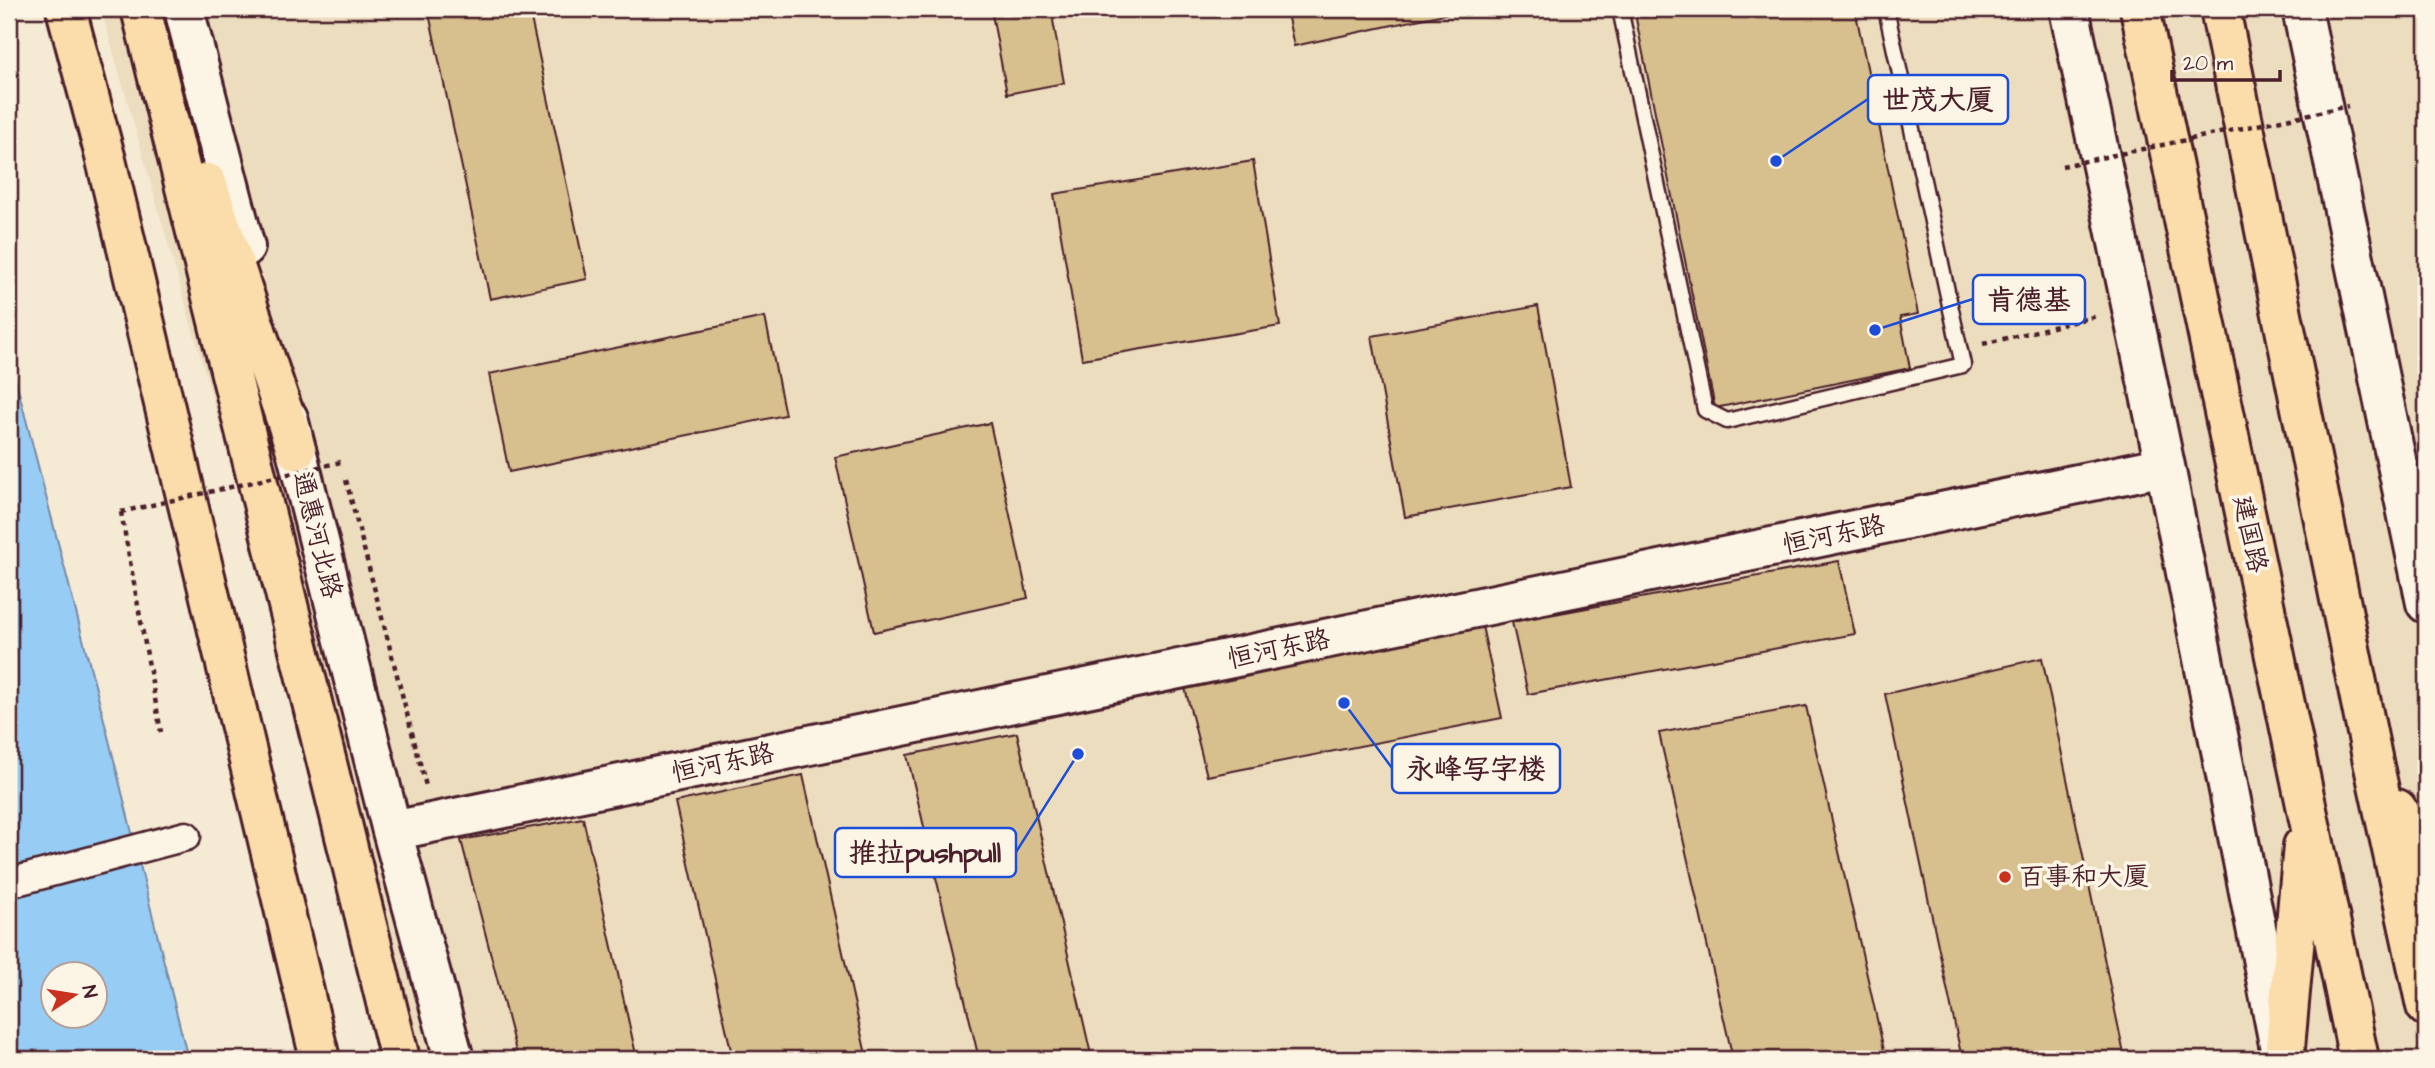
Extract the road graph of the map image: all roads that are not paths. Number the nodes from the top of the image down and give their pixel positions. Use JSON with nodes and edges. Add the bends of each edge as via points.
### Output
{"nodes":[{"id":1,"x":66,"y":9,"type":"edge"},
{"id":2,"x":141,"y":9,"type":"edge"},
{"id":3,"x":150,"y":9,"type":"edge"},
{"id":4,"x":184,"y":9,"type":"edge"},
{"id":5,"x":1620,"y":9,"type":"edge"},
{"id":6,"x":1886,"y":9,"type":"edge"},
{"id":7,"x":2069,"y":9,"type":"edge"},
{"id":8,"x":2140,"y":9,"type":"edge"},
{"id":9,"x":2220,"y":9,"type":"edge"},
{"id":10,"x":2302,"y":9,"type":"edge"},
{"id":11,"x":296,"y":450,"type":"junction"},
{"id":12,"x":2165,"y":466,"type":"junction"},
{"id":13,"x":2419,"y":530,"type":"edge"},
{"id":14,"x":2426,"y":603,"type":"edge"},
{"id":15,"x":2372,"y":757,"type":"junction"},
{"id":16,"x":2306,"y":806,"type":"junction"},
{"id":17,"x":392,"y":831,"type":"junction"},
{"id":18,"x":181,"y":838,"type":"dead end"},
{"id":19,"x":2426,"y":867,"type":"edge"},
{"id":20,"x":9,"y":883,"type":"edge"},
{"id":21,"x":2426,"y":1006,"type":"edge"},
{"id":22,"x":320,"y":1059,"type":"edge"},
{"id":23,"x":400,"y":1059,"type":"edge"},
{"id":24,"x":454,"y":1059,"type":"edge"},
{"id":25,"x":2283,"y":1059,"type":"edge"},
{"id":26,"x":2359,"y":1059,"type":"edge"}],
"edges":[{"from":1,"to":22,"type":"highway"},
{"from":2,"to":23,"type":"highway","name":"通惠河北路"},
{"from":3,"to":11,"type":"highway"},
{"from":4,"to":11,"type":"street","name":"通惠河北路"},
{"from":5,"to":6,"type":"lane","via":[[1706,410],[1727,421],[1963,365]]},
{"from":7,"to":12,"type":"street"},
{"from":8,"to":16,"type":"highway","name":"建国路"},
{"from":9,"to":15,"type":"highway"},
{"from":10,"to":13,"type":"street"},
{"from":11,"to":17,"type":"street","name":"通惠河北路"},
{"from":12,"to":17,"type":"street","name":"恒河东路"},
{"from":12,"to":25,"type":"street"},
{"from":13,"to":14,"type":"street"},
{"from":15,"to":19,"type":"highway"},
{"from":15,"to":21,"type":"highway"},
{"from":16,"to":25,"type":"highway"},
{"from":16,"to":26,"type":"highway","name":"建国路"},
{"from":17,"to":24,"type":"street","name":"通惠河北路"},
{"from":18,"to":20,"type":"street"}]}
